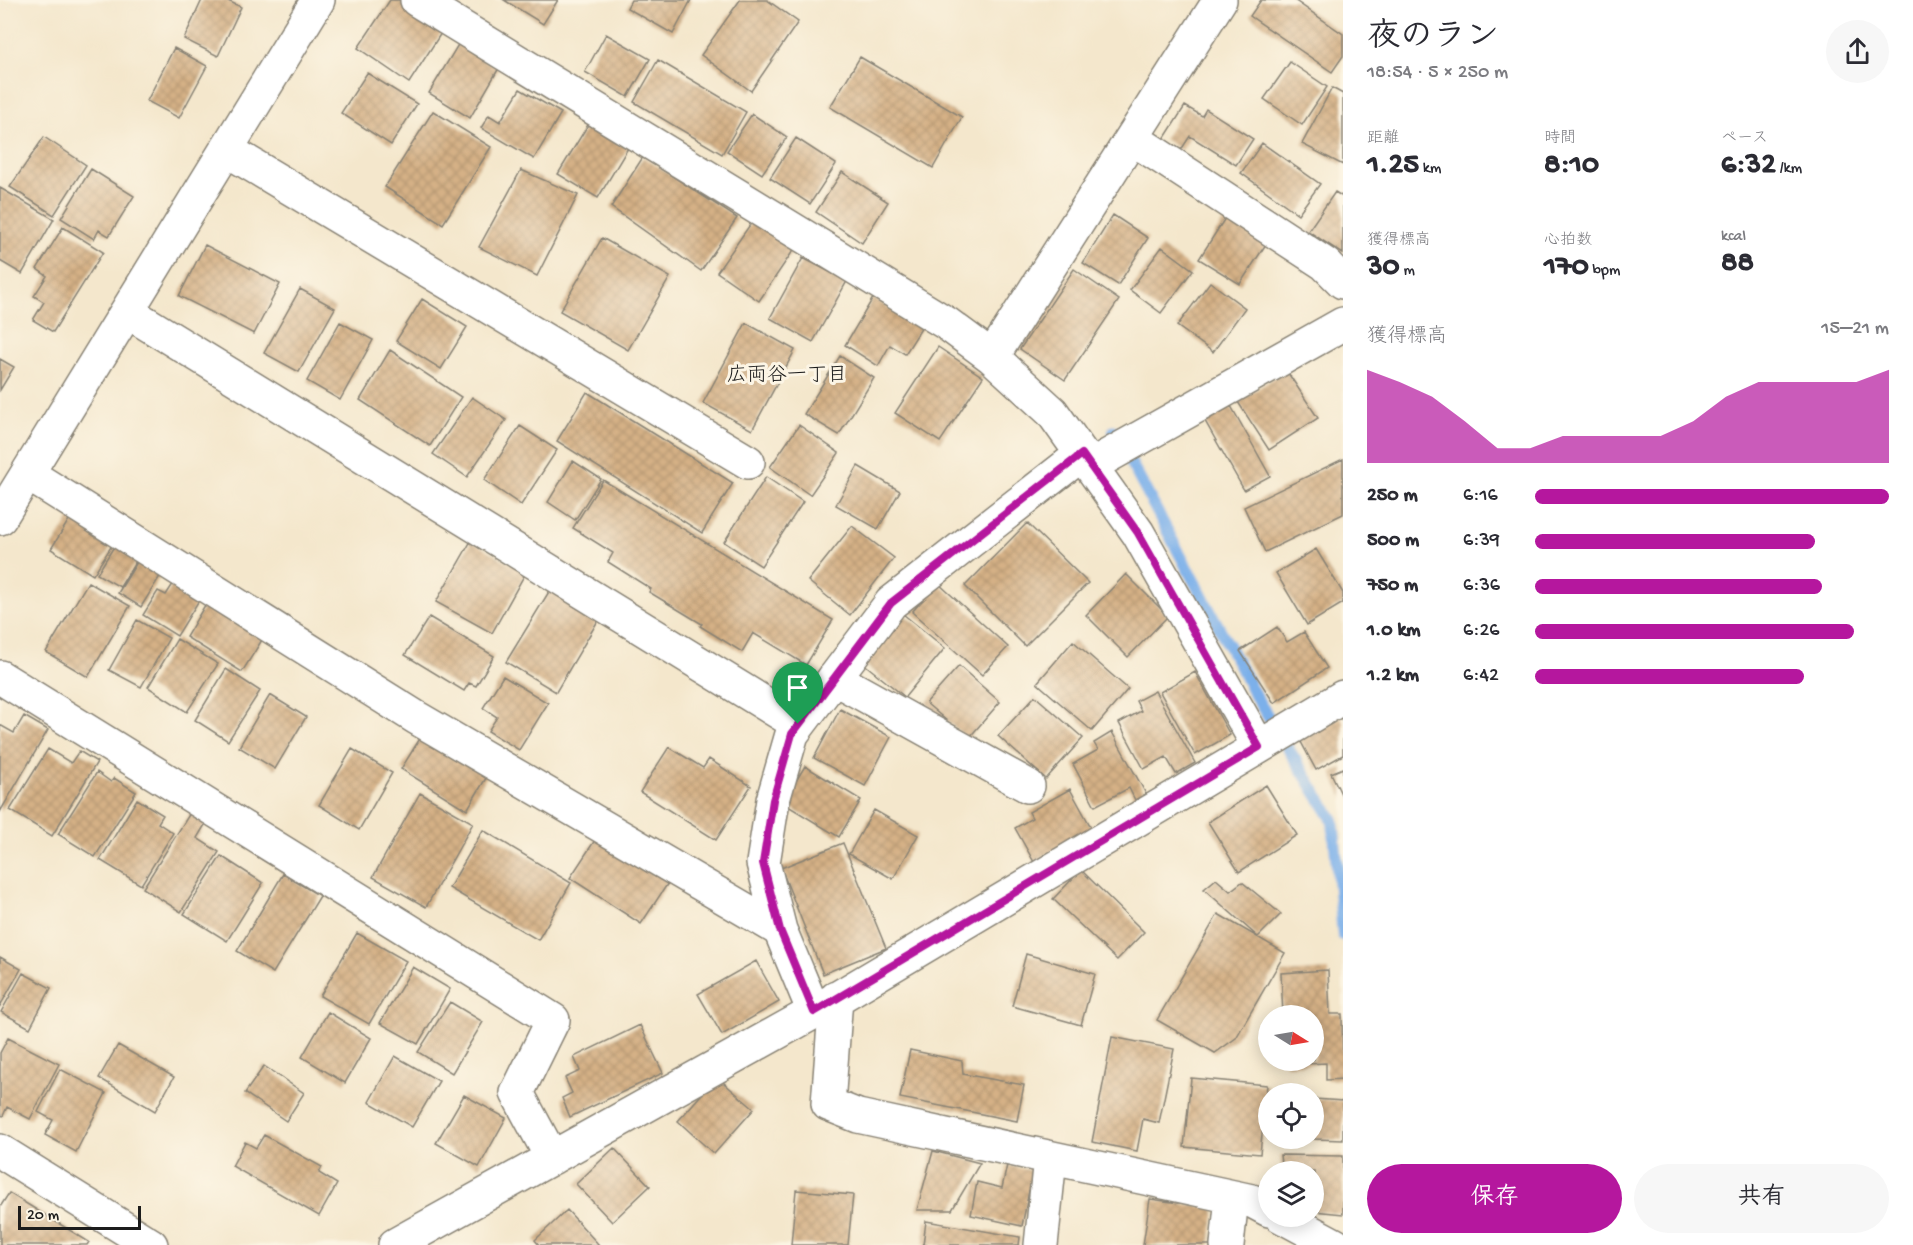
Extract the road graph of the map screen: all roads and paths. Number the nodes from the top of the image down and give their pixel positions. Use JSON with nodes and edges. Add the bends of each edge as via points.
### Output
{"nodes":[{"id":1,"x":318,"y":0,"type":"edge"},
{"id":2,"x":417,"y":0,"type":"edge"},
{"id":3,"x":1220,"y":0,"type":"edge"},
{"id":4,"x":1132,"y":138,"type":"junction"},
{"id":5,"x":226,"y":150,"type":"junction"},
{"id":6,"x":1343,"y":282,"type":"edge"},
{"id":7,"x":128,"y":312,"type":"junction"},
{"id":8,"x":1343,"y":324,"type":"edge"},
{"id":9,"x":992,"y":357,"type":"junction"},
{"id":10,"x":1086,"y":460,"type":"junction"},
{"id":11,"x":748,"y":462,"type":"dead end"},
{"id":12,"x":28,"y":474,"type":"junction"},
{"id":13,"x":0,"y":518,"type":"edge"},
{"id":14,"x":0,"y":677,"type":"edge"},
{"id":15,"x":834,"y":678,"type":"junction"},
{"id":16,"x":1343,"y":697,"type":"edge"},
{"id":17,"x":798,"y":724,"type":"junction"},
{"id":18,"x":1259,"y":747,"type":"junction"},
{"id":19,"x":1028,"y":786,"type":"dead end"},
{"id":20,"x":780,"y":930,"type":"junction"},
{"id":21,"x":825,"y":1005,"type":"junction"},
{"id":22,"x":0,"y":1151,"type":"edge"},
{"id":23,"x":552,"y":1158,"type":"junction"},
{"id":24,"x":1050,"y":1158,"type":"junction"},
{"id":25,"x":1232,"y":1197,"type":"junction"},
{"id":26,"x":1258,"y":1204,"type":"edge"},
{"id":27,"x":1301,"y":1227,"type":"edge"},
{"id":28,"x":151,"y":1245,"type":"edge"},
{"id":29,"x":395,"y":1245,"type":"edge"},
{"id":30,"x":1041,"y":1245,"type":"edge"},
{"id":31,"x":1227,"y":1245,"type":"edge"},
{"id":32,"x":1335,"y":1245,"type":"edge"}],
"edges":[{"from":1,"to":5,"type":"street"},
{"from":2,"to":9,"type":"street","via":[[946,323]]},
{"from":3,"to":4,"type":"street"},
{"from":4,"to":6,"type":"street","via":[[1325,264]]},
{"from":4,"to":9,"type":"street"},
{"from":5,"to":7,"type":"street"},
{"from":5,"to":11,"type":"street"},
{"from":7,"to":12,"type":"street"},
{"from":7,"to":17,"type":"street"},
{"from":8,"to":10,"type":"street"},
{"from":9,"to":10,"type":"street","via":[[1052,412]]},
{"from":10,"to":15,"type":"street","via":[[891,603]]},
{"from":10,"to":18,"type":"street","via":[[1138,533]]},
{"from":12,"to":13,"type":"street"},
{"from":12,"to":20,"type":"street","via":[[417,718]]},
{"from":14,"to":23,"type":"street","via":[[553,1020],[517,1093]]},
{"from":15,"to":17,"type":"street"},
{"from":15,"to":19,"type":"street"},
{"from":16,"to":18,"type":"street"},
{"from":17,"to":20,"type":"street","via":[[773,800],[763,863]]},
{"from":18,"to":21,"type":"street"},
{"from":20,"to":21,"type":"street"},
{"from":21,"to":23,"type":"street"},
{"from":21,"to":24,"type":"street","via":[[828,1104],[858,1116]]},
{"from":22,"to":28,"type":"street"},
{"from":23,"to":29,"type":"street"},
{"from":24,"to":25,"type":"street"},
{"from":24,"to":30,"type":"street"},
{"from":25,"to":26,"type":"street"},
{"from":25,"to":31,"type":"street"},
{"from":27,"to":32,"type":"street"}]}
